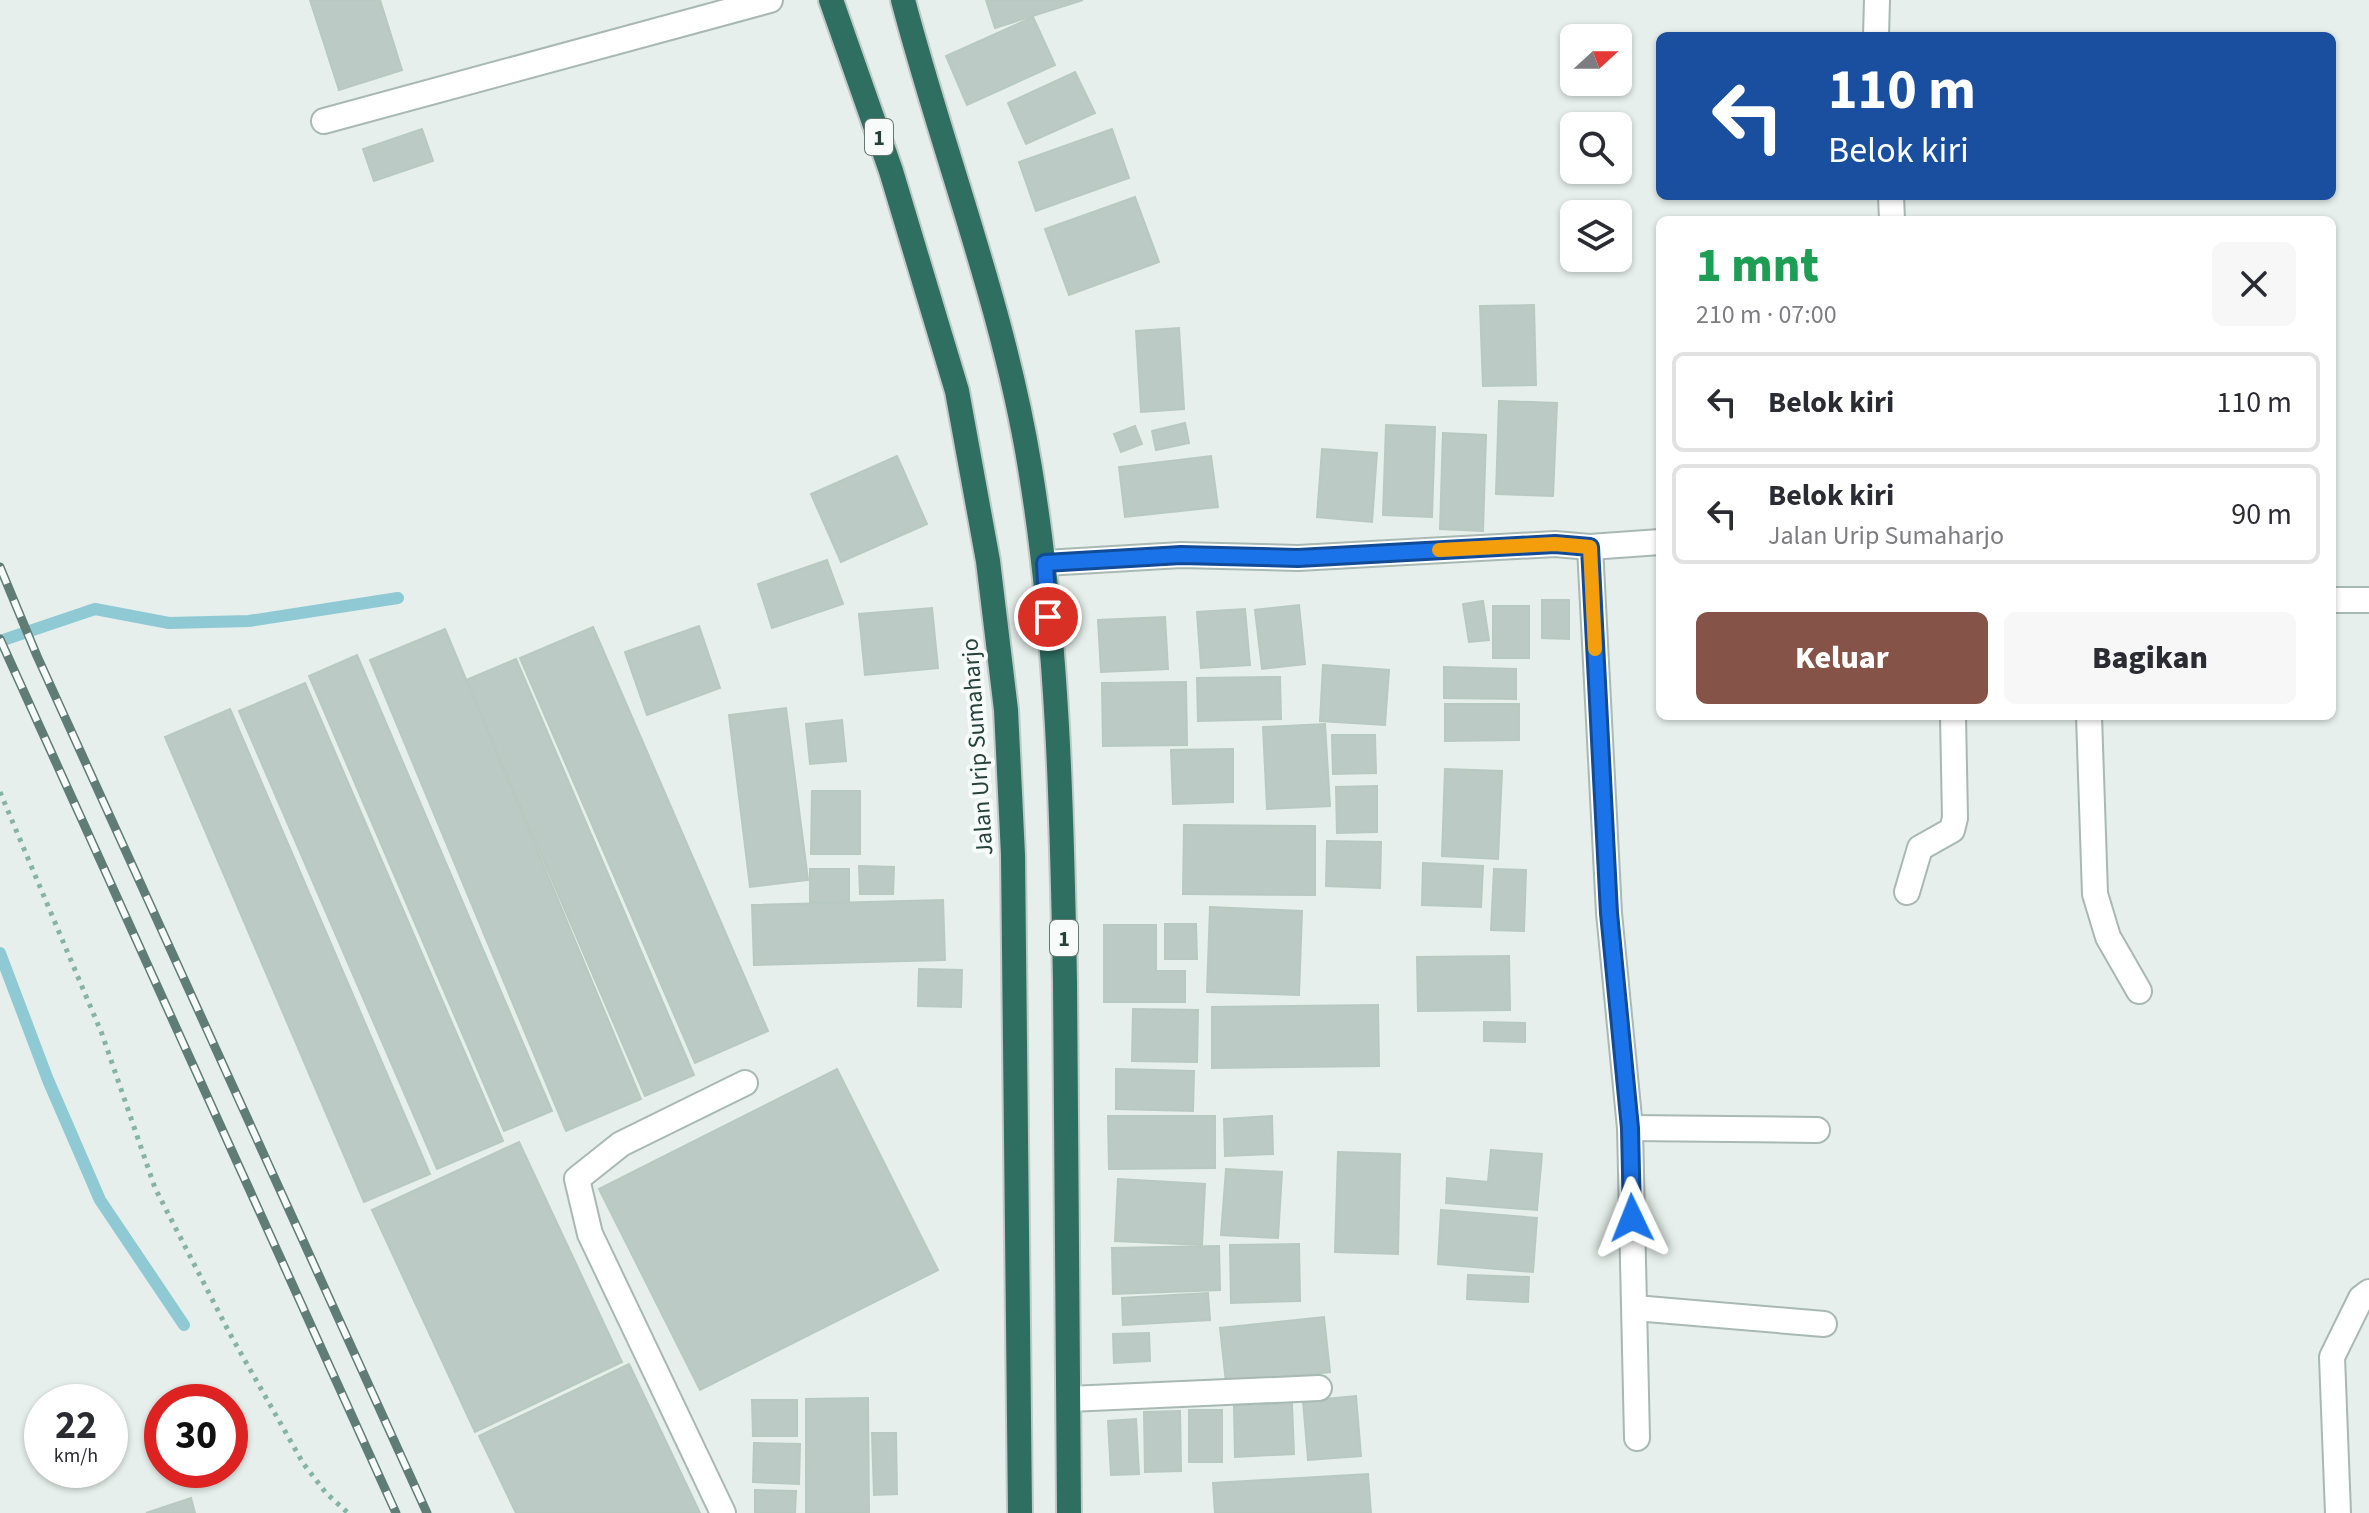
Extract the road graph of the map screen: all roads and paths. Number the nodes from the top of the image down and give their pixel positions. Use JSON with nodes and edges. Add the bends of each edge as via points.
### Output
{"nodes":[{"id":1,"x":770,"y":0,"type":"edge"},
{"id":2,"x":831,"y":0,"type":"edge"},
{"id":3,"x":903,"y":0,"type":"edge"},
{"id":4,"x":1877,"y":0,"type":"edge"},
{"id":5,"x":1876,"y":32,"type":"edge"},
{"id":6,"x":324,"y":121,"type":"dead end"},
{"id":7,"x":1656,"y":542,"type":"edge"},
{"id":8,"x":1590,"y":547,"type":"junction"},
{"id":9,"x":1045,"y":563,"type":"junction"},
{"id":10,"x":2336,"y":600,"type":"edge"},
{"id":11,"x":2369,"y":600,"type":"edge"},
{"id":12,"x":1953,"y":720,"type":"edge"},
{"id":13,"x":2089,"y":720,"type":"edge"},
{"id":14,"x":0,"y":792,"type":"edge"},
{"id":15,"x":1907,"y":892,"type":"dead end"},
{"id":16,"x":2139,"y":991,"type":"dead end"},
{"id":17,"x":745,"y":1083,"type":"dead end"},
{"id":18,"x":1630,"y":1128,"type":"junction"},
{"id":19,"x":1817,"y":1130,"type":"dead end"},
{"id":20,"x":2369,"y":1292,"type":"edge"},
{"id":21,"x":1635,"y":1308,"type":"junction"},
{"id":22,"x":1824,"y":1324,"type":"dead end"},
{"id":23,"x":1319,"y":1388,"type":"dead end"},
{"id":24,"x":1069,"y":1399,"type":"junction"},
{"id":25,"x":1637,"y":1438,"type":"dead end"},
{"id":26,"x":348,"y":1513,"type":"edge"},
{"id":27,"x":723,"y":1513,"type":"edge"},
{"id":28,"x":1020,"y":1513,"type":"edge"},
{"id":29,"x":1069,"y":1513,"type":"edge"},
{"id":30,"x":2338,"y":1513,"type":"edge"}],
"edges":[{"from":1,"to":6,"type":"street"},
{"from":2,"to":28,"type":"highway","name":"Jalan Urip Sumaharjo","number":"1","via":[[924,275],[957,391],[988,561],[1006,710],[1013,855]]},
{"from":3,"to":9,"type":"highway","number":"1","via":[[1010,367]]},
{"from":4,"to":5,"type":"street"},
{"from":7,"to":8,"type":"street"},
{"from":8,"to":9,"type":"street","via":[[1555,544],[1298,558],[1181,555]]},
{"from":8,"to":18,"type":"street","via":[[1609,913]]},
{"from":9,"to":24,"type":"highway","number":"1","via":[[1063,857]]},
{"from":10,"to":11,"type":"street"},
{"from":12,"to":15,"type":"street","via":[[1952,830],[1920,848]]},
{"from":13,"to":16,"type":"street","via":[[2095,894],[2108,937]]},
{"from":14,"to":26,"type":"path","via":[[102,1034],[155,1188],[303,1463]]},
{"from":17,"to":27,"type":"street","via":[[621,1144],[577,1179],[590,1234]]},
{"from":18,"to":19,"type":"street"},
{"from":18,"to":21,"type":"street"},
{"from":20,"to":30,"type":"street","via":[[2332,1357]]},
{"from":21,"to":22,"type":"street"},
{"from":21,"to":25,"type":"street"},
{"from":23,"to":24,"type":"street"},
{"from":24,"to":29,"type":"highway","number":"1"}]}
